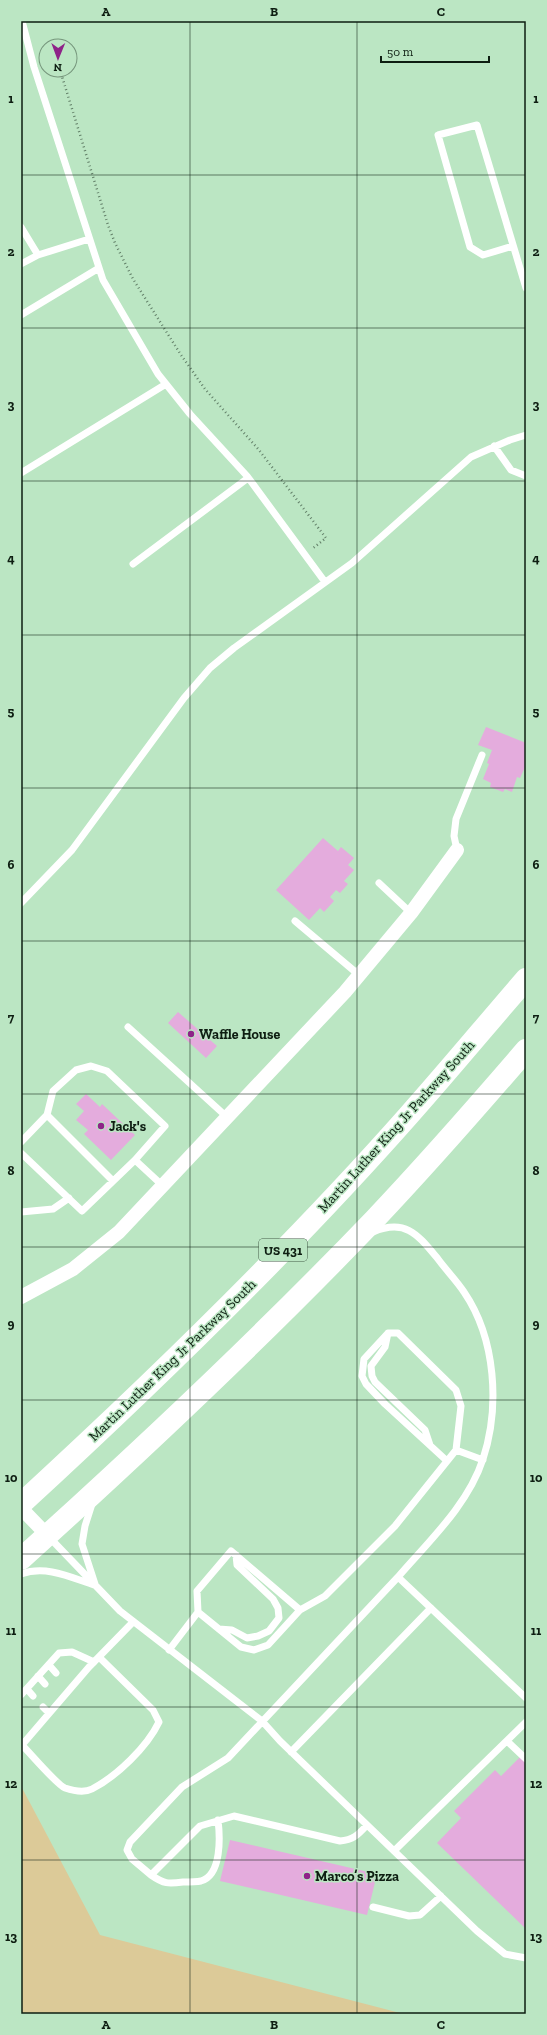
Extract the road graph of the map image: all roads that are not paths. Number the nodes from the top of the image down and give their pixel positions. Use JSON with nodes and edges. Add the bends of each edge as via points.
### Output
{"nodes":[{"id":1,"x":22,"y":21,"type":"edge"},
{"id":2,"x":21,"y":227,"type":"edge"},
{"id":3,"x":89,"y":239,"type":"junction"},
{"id":4,"x":513,"y":246,"type":"junction"},
{"id":5,"x":38,"y":255,"type":"junction"},
{"id":6,"x":21,"y":264,"type":"edge"},
{"id":7,"x":99,"y":268,"type":"junction"},
{"id":8,"x":526,"y":288,"type":"edge"},
{"id":9,"x":21,"y":315,"type":"edge"},
{"id":10,"x":166,"y":384,"type":"junction"},
{"id":11,"x":526,"y":435,"type":"edge"},
{"id":12,"x":494,"y":446,"type":"junction"},
{"id":13,"x":21,"y":473,"type":"edge"},
{"id":14,"x":526,"y":476,"type":"edge"},
{"id":15,"x":248,"y":478,"type":"junction"},
{"id":16,"x":133,"y":564,"type":"dead end"},
{"id":17,"x":325,"y":582,"type":"junction"},
{"id":18,"x":482,"y":755,"type":"dead end"},
{"id":19,"x":457,"y":850,"type":"joint"},
{"id":20,"x":379,"y":883,"type":"dead end"},
{"id":21,"x":21,"y":903,"type":"edge"},
{"id":22,"x":410,"y":913,"type":"junction"},
{"id":23,"x":295,"y":921,"type":"dead end"},
{"id":24,"x":359,"y":975,"type":"junction"},
{"id":25,"x":526,"y":979,"type":"edge"},
{"id":26,"x":128,"y":1027,"type":"dead end"},
{"id":27,"x":526,"y":1050,"type":"edge"},
{"id":28,"x":47,"y":1115,"type":"junction"},
{"id":29,"x":229,"y":1118,"type":"junction"},
{"id":30,"x":21,"y":1142,"type":"edge"},
{"id":31,"x":21,"y":1153,"type":"edge"},
{"id":32,"x":135,"y":1160,"type":"junction"},
{"id":33,"x":113,"y":1181,"type":"junction"},
{"id":34,"x":163,"y":1186,"type":"junction"},
{"id":35,"x":69,"y":1198,"type":"junction"},
{"id":36,"x":21,"y":1212,"type":"edge"},
{"id":37,"x":356,"y":1239,"type":"junction"},
{"id":38,"x":21,"y":1297,"type":"edge"},
{"id":39,"x":456,"y":1450,"type":"junction"},
{"id":40,"x":483,"y":1460,"type":"junction"},
{"id":41,"x":447,"y":1461,"type":"junction"},
{"id":42,"x":96,"y":1491,"type":"junction"},
{"id":43,"x":21,"y":1504,"type":"edge"},
{"id":44,"x":21,"y":1508,"type":"edge"},
{"id":45,"x":47,"y":1535,"type":"junction"},
{"id":46,"x":236,"y":1555,"type":"junction"},
{"id":47,"x":21,"y":1558,"type":"edge"},
{"id":48,"x":21,"y":1574,"type":"edge"},
{"id":49,"x":398,"y":1577,"type":"junction"},
{"id":50,"x":96,"y":1586,"type":"junction"},
{"id":51,"x":431,"y":1608,"type":"junction"},
{"id":52,"x":300,"y":1610,"type":"junction"},
{"id":53,"x":198,"y":1612,"type":"junction"},
{"id":54,"x":133,"y":1622,"type":"junction"},
{"id":55,"x":219,"y":1629,"type":"junction"},
{"id":56,"x":169,"y":1650,"type":"junction"},
{"id":57,"x":96,"y":1660,"type":"junction"},
{"id":58,"x":49,"y":1665,"type":"junction"},
{"id":59,"x":56,"y":1673,"type":"dead end"},
{"id":60,"x":38,"y":1676,"type":"junction"},
{"id":61,"x":45,"y":1684,"type":"dead end"},
{"id":62,"x":27,"y":1689,"type":"junction"},
{"id":63,"x":21,"y":1695,"type":"edge"},
{"id":64,"x":33,"y":1696,"type":"dead end"},
{"id":65,"x":526,"y":1698,"type":"edge"},
{"id":66,"x":43,"y":1706,"type":"dead end"},
{"id":67,"x":49,"y":1713,"type":"junction"},
{"id":68,"x":262,"y":1721,"type":"junction"},
{"id":69,"x":526,"y":1722,"type":"edge"},
{"id":70,"x":506,"y":1741,"type":"junction"},
{"id":71,"x":22,"y":1743,"type":"edge"},
{"id":72,"x":291,"y":1752,"type":"junction"},
{"id":73,"x":526,"y":1759,"type":"edge"},
{"id":74,"x":218,"y":1820,"type":"junction"},
{"id":75,"x":367,"y":1825,"type":"junction"},
{"id":76,"x":394,"y":1851,"type":"junction"},
{"id":77,"x":151,"y":1875,"type":"junction"},
{"id":78,"x":440,"y":1896,"type":"junction"},
{"id":79,"x":373,"y":1907,"type":"dead end"},
{"id":80,"x":526,"y":1958,"type":"edge"}],
"edges":[{"from":1,"to":3,"type":"lane","via":[[34,67]]},
{"from":2,"to":5,"type":"lane"},
{"from":3,"to":5,"type":"lane"},
{"from":3,"to":7,"type":"lane"},
{"from":4,"to":4,"type":"lane","via":[[483,255],[470,247],[438,135],[478,125]]},
{"from":4,"to":8,"type":"lane"},
{"from":5,"to":6,"type":"lane"},
{"from":7,"to":9,"type":"lane"},
{"from":7,"to":10,"type":"lane","via":[[103,280]]},
{"from":10,"to":13,"type":"lane"},
{"from":10,"to":15,"type":"lane"},
{"from":11,"to":12,"type":"lane"},
{"from":12,"to":14,"type":"lane","via":[[511,470]]},
{"from":12,"to":17,"type":"lane","via":[[471,457],[352,563]]},
{"from":15,"to":16,"type":"lane"},
{"from":15,"to":17,"type":"lane"},
{"from":17,"to":21,"type":"lane","via":[[210,668],[184,698],[72,850]]},
{"from":18,"to":19,"type":"lane","via":[[456,819],[454,829]]},
{"from":19,"to":22,"type":"street"},
{"from":20,"to":22,"type":"lane"},
{"from":22,"to":24,"type":"street"},
{"from":23,"to":24,"type":"lane"},
{"from":24,"to":29,"type":"street"},
{"from":25,"to":43,"type":"highway","name":"Martin Luther King Jr Parkway South","number":"US 431","via":[[408,1116],[282,1252],[128,1406]]},
{"from":26,"to":29,"type":"lane"},
{"from":27,"to":37,"type":"highway","number":"US 431"},
{"from":28,"to":30,"type":"lane"},
{"from":28,"to":32,"type":"lane","via":[[53,1091],[76,1070],[84,1066],[102,1068],[165,1126]]},
{"from":28,"to":33,"type":"lane"},
{"from":29,"to":34,"type":"street"},
{"from":31,"to":35,"type":"lane"},
{"from":32,"to":33,"type":"lane"},
{"from":32,"to":34,"type":"lane"},
{"from":33,"to":35,"type":"lane","via":[[82,1211]]},
{"from":34,"to":38,"type":"street","via":[[119,1232],[95,1252],[73,1269]]},
{"from":35,"to":36,"type":"lane","via":[[53,1210]]},
{"from":37,"to":40,"type":"lane","via":[[380,1229],[398,1227],[418,1235],[465,1292],[480,1321],[491,1364],[492,1417]]},
{"from":37,"to":42,"type":"highway","number":"US 431","via":[[198,1396]]},
{"from":39,"to":40,"type":"lane"},
{"from":39,"to":41,"type":"lane"},
{"from":39,"to":41,"type":"lane","via":[[461,1406],[456,1390],[398,1333],[388,1333],[385,1347],[371,1366],[372,1376],[375,1382],[425,1430],[430,1446]]},
{"from":40,"to":49,"type":"lane","via":[[463,1501]]},
{"from":41,"to":52,"type":"lane","via":[[395,1526],[325,1596]]},
{"from":42,"to":45,"type":"highway","number":"US 431"},
{"from":42,"to":50,"type":"lane","via":[[82,1544]]},
{"from":44,"to":45,"type":"street"},
{"from":45,"to":47,"type":"highway","number":"US 431"},
{"from":45,"to":50,"type":"lane"},
{"from":46,"to":52,"type":"lane"},
{"from":46,"to":53,"type":"lane","via":[[231,1551],[197,1591]]},
{"from":46,"to":55,"type":"lane","via":[[237,1565],[272,1599],[278,1608],[279,1618],[269,1631],[258,1636],[247,1638],[232,1630]]},
{"from":48,"to":50,"type":"lane","via":[[30,1571],[52,1571]]},
{"from":49,"to":51,"type":"lane"},
{"from":49,"to":68,"type":"lane"},
{"from":50,"to":54,"type":"lane"},
{"from":51,"to":65,"type":"lane"},
{"from":51,"to":72,"type":"lane"},
{"from":52,"to":55,"type":"lane","via":[[268,1645],[254,1650],[241,1647]]},
{"from":53,"to":55,"type":"lane"},
{"from":53,"to":56,"type":"lane"},
{"from":54,"to":56,"type":"lane"},
{"from":54,"to":57,"type":"lane"},
{"from":56,"to":68,"type":"lane"},
{"from":57,"to":58,"type":"lane","via":[[72,1652],[59,1653]]},
{"from":57,"to":67,"type":"lane","via":[[57,1699]]},
{"from":57,"to":71,"type":"lane","via":[[154,1710],[159,1722],[153,1735],[125,1766],[92,1789],[80,1791],[64,1788]]},
{"from":58,"to":59,"type":"lane"},
{"from":58,"to":60,"type":"lane"},
{"from":60,"to":61,"type":"lane"},
{"from":60,"to":62,"type":"lane"},
{"from":62,"to":63,"type":"lane"},
{"from":62,"to":64,"type":"lane"},
{"from":66,"to":67,"type":"lane"},
{"from":67,"to":71,"type":"lane"},
{"from":68,"to":72,"type":"lane"},
{"from":68,"to":77,"type":"lane","via":[[228,1758],[182,1787],[130,1842],[127,1850],[132,1859]]},
{"from":69,"to":70,"type":"lane"},
{"from":70,"to":73,"type":"lane"},
{"from":70,"to":76,"type":"lane"},
{"from":72,"to":75,"type":"lane"},
{"from":74,"to":75,"type":"lane","via":[[234,1816],[340,1841],[358,1836]]},
{"from":74,"to":77,"type":"lane","via":[[200,1826]]},
{"from":74,"to":77,"type":"lane","via":[[220,1838],[215,1868],[210,1876],[202,1881],[169,1884],[162,1883]]},
{"from":75,"to":76,"type":"lane"},
{"from":76,"to":78,"type":"lane"},
{"from":78,"to":79,"type":"lane","via":[[420,1915],[409,1916]]},
{"from":78,"to":80,"type":"lane","via":[[505,1954]]}]}
